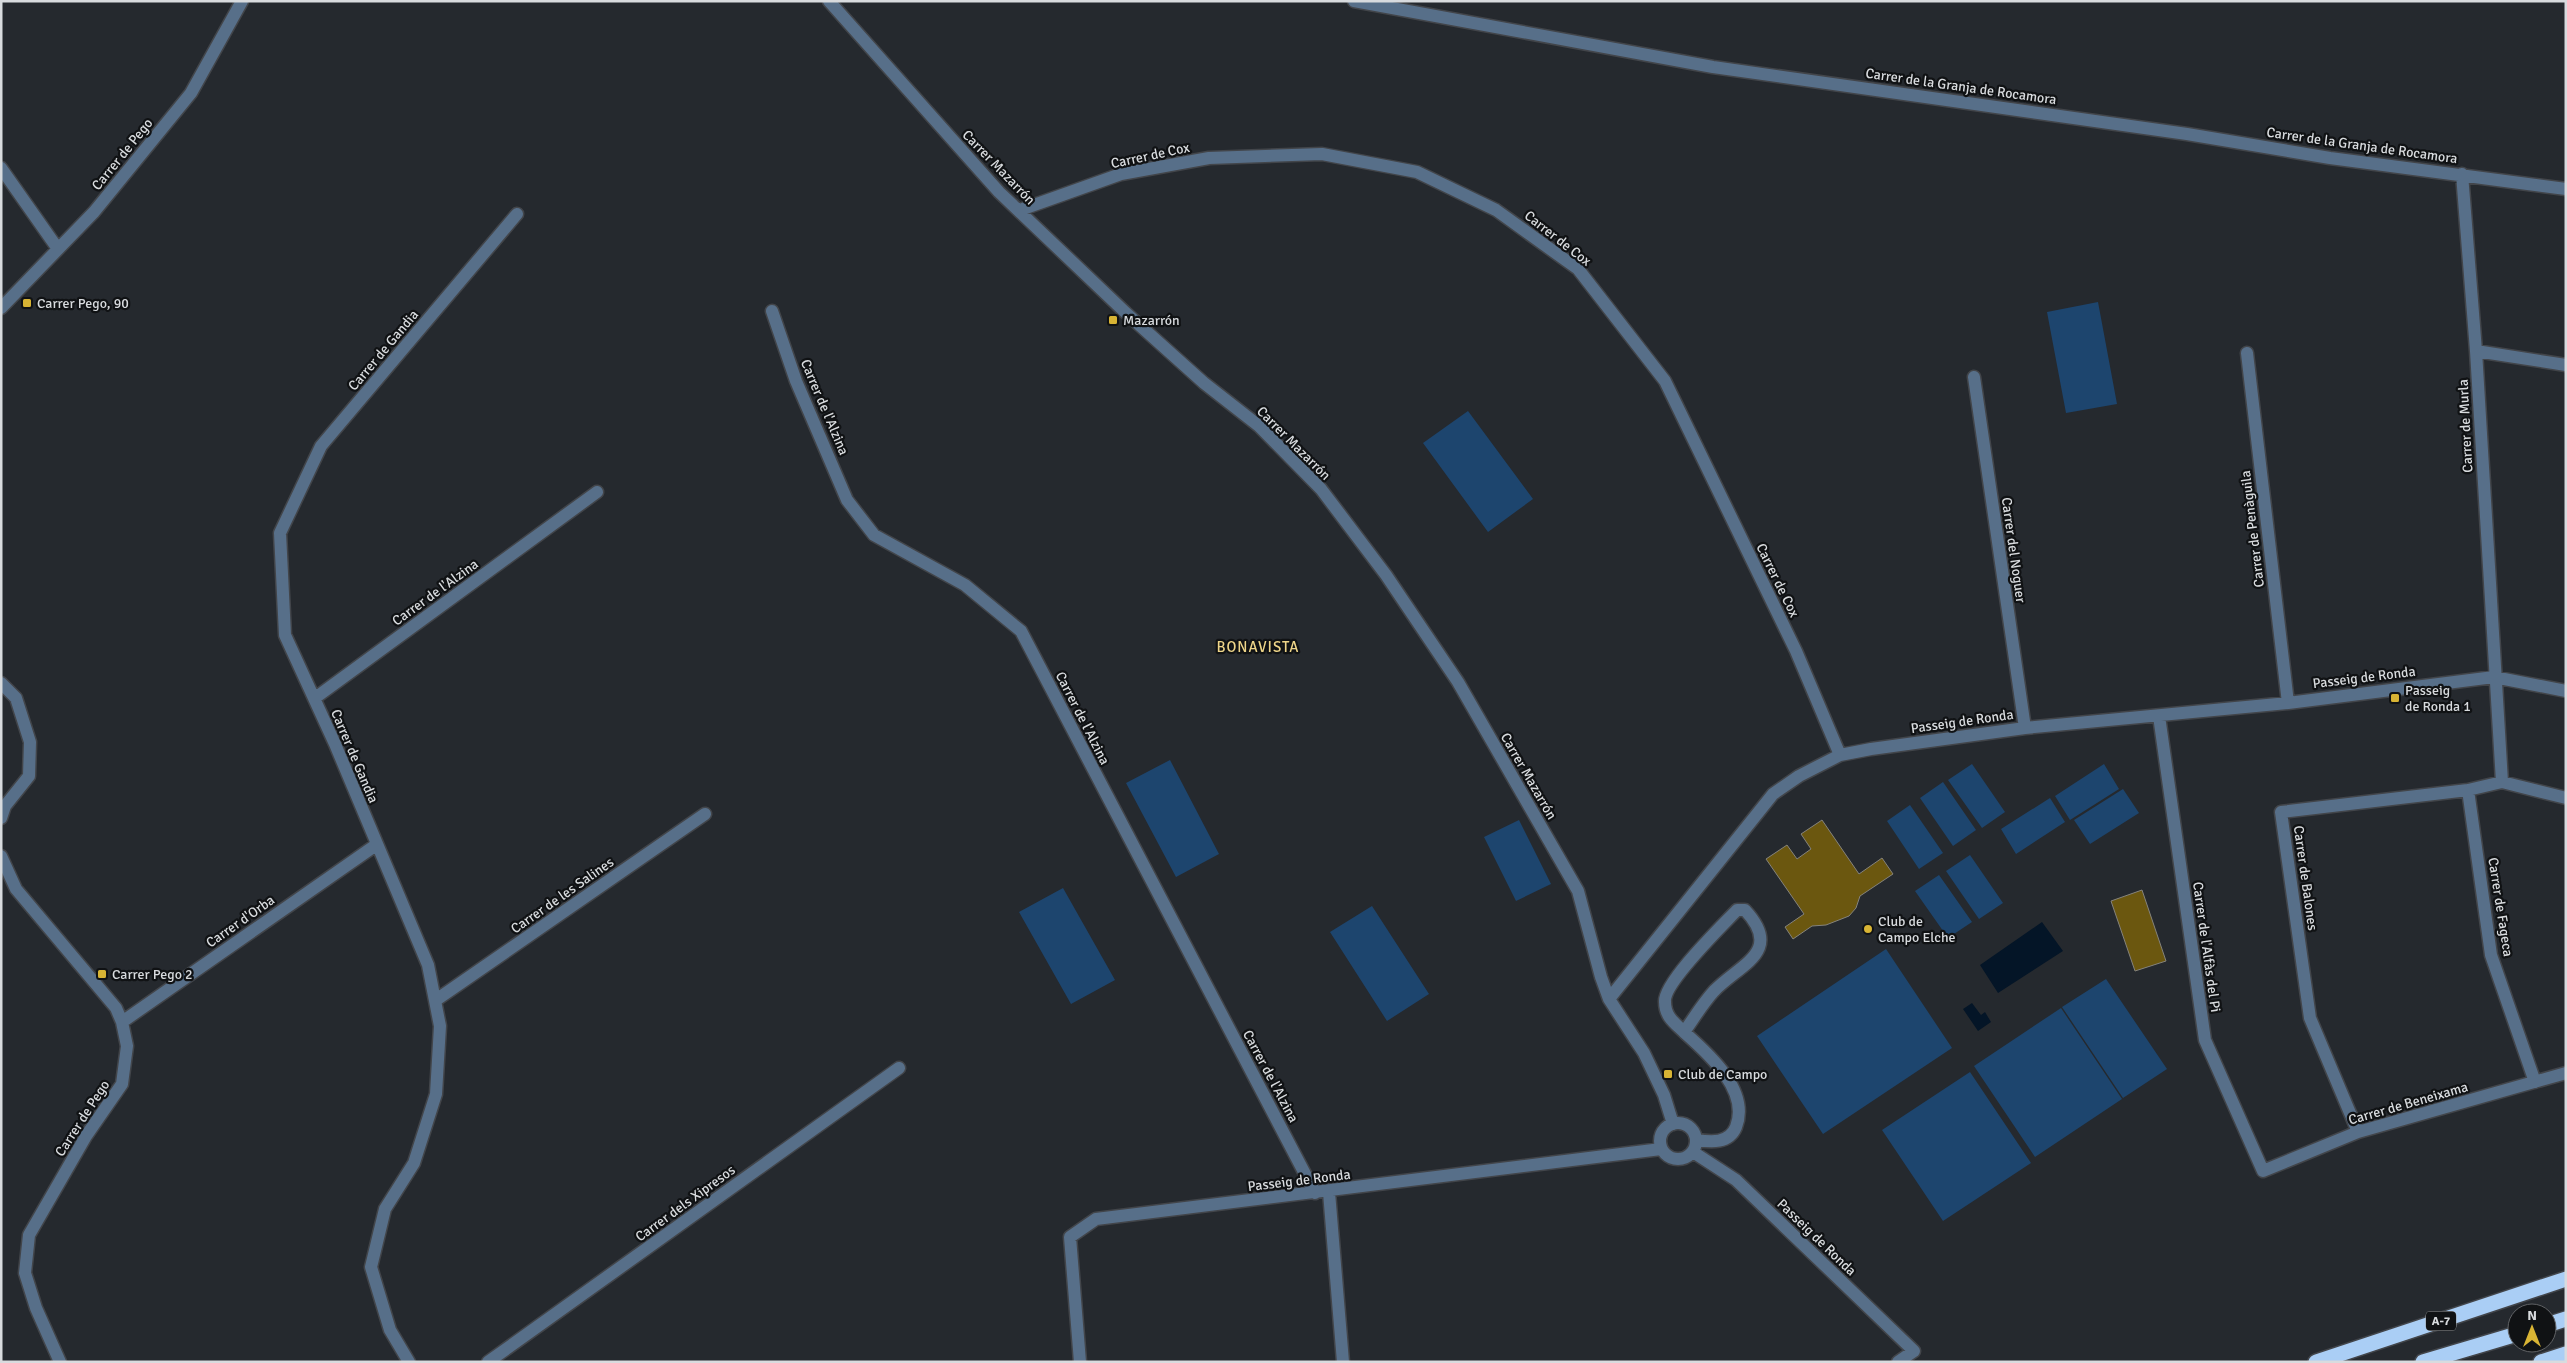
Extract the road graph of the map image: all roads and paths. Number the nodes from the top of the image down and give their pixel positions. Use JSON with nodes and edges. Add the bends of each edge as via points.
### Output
{"nodes":[{"id":1,"x":242,"y":1,"type":"edge"},
{"id":2,"x":829,"y":1,"type":"edge"},
{"id":3,"x":1354,"y":1,"type":"edge"},
{"id":4,"x":1,"y":168,"type":"edge"},
{"id":5,"x":2462,"y":174,"type":"junction"},
{"id":6,"x":2566,"y":189,"type":"edge"},
{"id":7,"x":1020,"y":210,"type":"junction"},
{"id":8,"x":517,"y":214,"type":"dead end"},
{"id":9,"x":58,"y":249,"type":"junction"},
{"id":10,"x":1,"y":308,"type":"edge"},
{"id":11,"x":772,"y":311,"type":"dead end"},
{"id":12,"x":2476,"y":351,"type":"junction"},
{"id":13,"x":2247,"y":353,"type":"dead end"},
{"id":14,"x":2566,"y":365,"type":"edge"},
{"id":15,"x":1974,"y":377,"type":"dead end"},
{"id":16,"x":597,"y":492,"type":"dead end"},
{"id":17,"x":2494,"y":677,"type":"junction"},
{"id":18,"x":1,"y":683,"type":"edge"},
{"id":19,"x":2566,"y":691,"type":"edge"},
{"id":20,"x":315,"y":698,"type":"junction"},
{"id":21,"x":2288,"y":702,"type":"junction"},
{"id":22,"x":2159,"y":716,"type":"junction"},
{"id":23,"x":2025,"y":728,"type":"junction"},
{"id":24,"x":1840,"y":755,"type":"junction"},
{"id":25,"x":2502,"y":782,"type":"junction"},
{"id":26,"x":2468,"y":790,"type":"junction"},
{"id":27,"x":2566,"y":798,"type":"edge"},
{"id":28,"x":705,"y":814,"type":"dead end"},
{"id":29,"x":1,"y":818,"type":"edge"},
{"id":30,"x":376,"y":845,"type":"junction"},
{"id":31,"x":1,"y":856,"type":"edge"},
{"id":32,"x":1609,"y":999,"type":"junction"},
{"id":33,"x":436,"y":1000,"type":"junction"},
{"id":34,"x":122,"y":1022,"type":"junction"},
{"id":35,"x":1684,"y":1032,"type":"junction"},
{"id":36,"x":899,"y":1068,"type":"dead end"},
{"id":37,"x":2566,"y":1073,"type":"edge"},
{"id":38,"x":2535,"y":1082,"type":"junction"},
{"id":39,"x":1673,"y":1124,"type":"junction"},
{"id":40,"x":2358,"y":1132,"type":"junction"},
{"id":41,"x":1694,"y":1146,"type":"junction"},
{"id":42,"x":1661,"y":1149,"type":"junction"},
{"id":43,"x":2263,"y":1172,"type":"joint"},
{"id":44,"x":1329,"y":1192,"type":"junction"},
{"id":45,"x":1316,"y":1193,"type":"junction"},
{"id":46,"x":2566,"y":1280,"type":"edge"},
{"id":47,"x":2507,"y":1337,"type":"edge"},
{"id":48,"x":2566,"y":1354,"type":"edge"},
{"id":49,"x":60,"y":1362,"type":"edge"},
{"id":50,"x":409,"y":1362,"type":"edge"},
{"id":51,"x":488,"y":1362,"type":"edge"},
{"id":52,"x":1080,"y":1362,"type":"edge"},
{"id":53,"x":1343,"y":1362,"type":"edge"},
{"id":54,"x":1898,"y":1362,"type":"edge"},
{"id":55,"x":2316,"y":1362,"type":"edge"},
{"id":56,"x":2423,"y":1362,"type":"edge"},
{"id":57,"x":2541,"y":1362,"type":"edge"}],
"edges":[{"from":1,"to":9,"type":"street","name":"Carrer de Pego","via":[[191,93],[94,212]]},
{"from":2,"to":7,"type":"street","name":"Carrer Mazarrón","via":[[999,192]]},
{"from":3,"to":5,"type":"street","name":"Carrer de la Granja de Rocamora","via":[[1713,66],[2188,134],[2330,158]]},
{"from":4,"to":9,"type":"street"},
{"from":5,"to":6,"type":"street","name":"Carrer de la Granja de Rocamora"},
{"from":5,"to":12,"type":"street","name":"Carrer de Murla"},
{"from":7,"to":24,"type":"street","name":"Carrer de Cox","via":[[1121,174],[1209,158],[1322,154],[1417,172],[1496,210],[1578,269],[1665,380],[1796,651]]},
{"from":7,"to":32,"type":"street","name":"Carrer Mazarrón","via":[[1126,313],[1204,383],[1259,426],[1321,489],[1386,575],[1458,682],[1578,891]]},
{"from":8,"to":20,"type":"street","name":"Carrer de Gandia","via":[[321,446],[280,534],[285,635]]},
{"from":9,"to":10,"type":"street","name":"Carrer de Pego"},
{"from":11,"to":45,"type":"street","name":"Carrer de l'Alzina","via":[[796,380],[847,500],[874,536],[965,585],[1021,631]]},
{"from":12,"to":14,"type":"street"},
{"from":12,"to":17,"type":"street","name":"Carrer de Murla"},
{"from":13,"to":21,"type":"street","name":"Carrer de Penàguila"},
{"from":15,"to":23,"type":"street","name":"Carrer del Noguer"},
{"from":16,"to":20,"type":"street","name":"Carrer de l'Alzina"},
{"from":17,"to":19,"type":"street","name":"Passeig de Ronda"},
{"from":17,"to":21,"type":"street","name":"Passeig de Ronda"},
{"from":17,"to":25,"type":"street"},
{"from":18,"to":29,"type":"street","via":[[16,698],[30,742],[28,776],[5,806]]},
{"from":20,"to":30,"type":"street","name":"Carrer de Gandia"},
{"from":21,"to":22,"type":"street","name":"Passeig de Ronda"},
{"from":22,"to":23,"type":"street","name":"Passeig de Ronda"},
{"from":22,"to":43,"type":"street","name":"Carrer de l'Alfàs del Pi","via":[[2205,1040]]},
{"from":23,"to":24,"type":"street","name":"Passeig de Ronda"},
{"from":24,"to":32,"type":"street","name":"Passeig de Ronda","via":[[1772,794]]},
{"from":25,"to":26,"type":"street","name":"Carrer de Balones"},
{"from":25,"to":27,"type":"street","name":"Carrer de Balones"},
{"from":26,"to":38,"type":"street","name":"Carrer de Fageca","via":[[2491,955]]},
{"from":26,"to":40,"type":"street","name":"Carrer de Balones","via":[[2281,812],[2310,1018]]},
{"from":28,"to":33,"type":"street","name":"Carrer de les Salines"},
{"from":30,"to":33,"type":"street","name":"Carrer de Gandia","via":[[428,965]]},
{"from":30,"to":34,"type":"street","name":"Carrer d'Orba"},
{"from":31,"to":34,"type":"street","name":"Carrer de Pego","via":[[16,889],[116,1008]]},
{"from":32,"to":39,"type":"street","via":[[1644,1053],[1664,1095]]},
{"from":33,"to":50,"type":"street","name":"Carrer de Gandia","via":[[440,1026],[436,1094],[414,1163],[385,1209],[371,1267],[390,1330]]},
{"from":34,"to":49,"type":"street","name":"Carrer de Pego","via":[[127,1046],[122,1084],[86,1136],[28,1235],[25,1272],[36,1308]]},
{"from":35,"to":35,"type":"street","via":[[1715,990],[1759,952],[1761,938],[1755,921],[1745,910],[1737,910],[1670,984],[1664,1000],[1667,1016]]},
{"from":35,"to":41,"type":"street","via":[[1728,1078],[1739,1102],[1740,1115],[1734,1132],[1726,1139]]},
{"from":36,"to":51,"type":"street","name":"Carrer dels Xipresos"},
{"from":37,"to":38,"type":"street","name":"Carrer de Beneixama"},
{"from":38,"to":40,"type":"street","name":"Carrer de Beneixama"},
{"from":39,"to":41,"type":"street","via":[[1686,1125],[1694,1134]]},
{"from":39,"to":42,"type":"street","via":[[1663,1131],[1659,1143]]},
{"from":40,"to":43,"type":"street","name":"Carrer de Beneixama"},
{"from":41,"to":42,"type":"street","via":[[1688,1156],[1676,1160]]},
{"from":41,"to":54,"type":"street","name":"Passeig de Ronda","via":[[1736,1180],[1914,1350]]},
{"from":42,"to":44,"type":"street","name":"Passeig de Ronda"},
{"from":44,"to":45,"type":"street","name":"Passeig de Ronda"},
{"from":44,"to":53,"type":"street"},
{"from":45,"to":52,"type":"street","name":"Passeig de Ronda","via":[[1096,1219],[1070,1237]]},
{"from":46,"to":55,"type":"highway","number":"A-7"},
{"from":47,"to":56,"type":"highway"},
{"from":48,"to":57,"type":"highway"}]}
